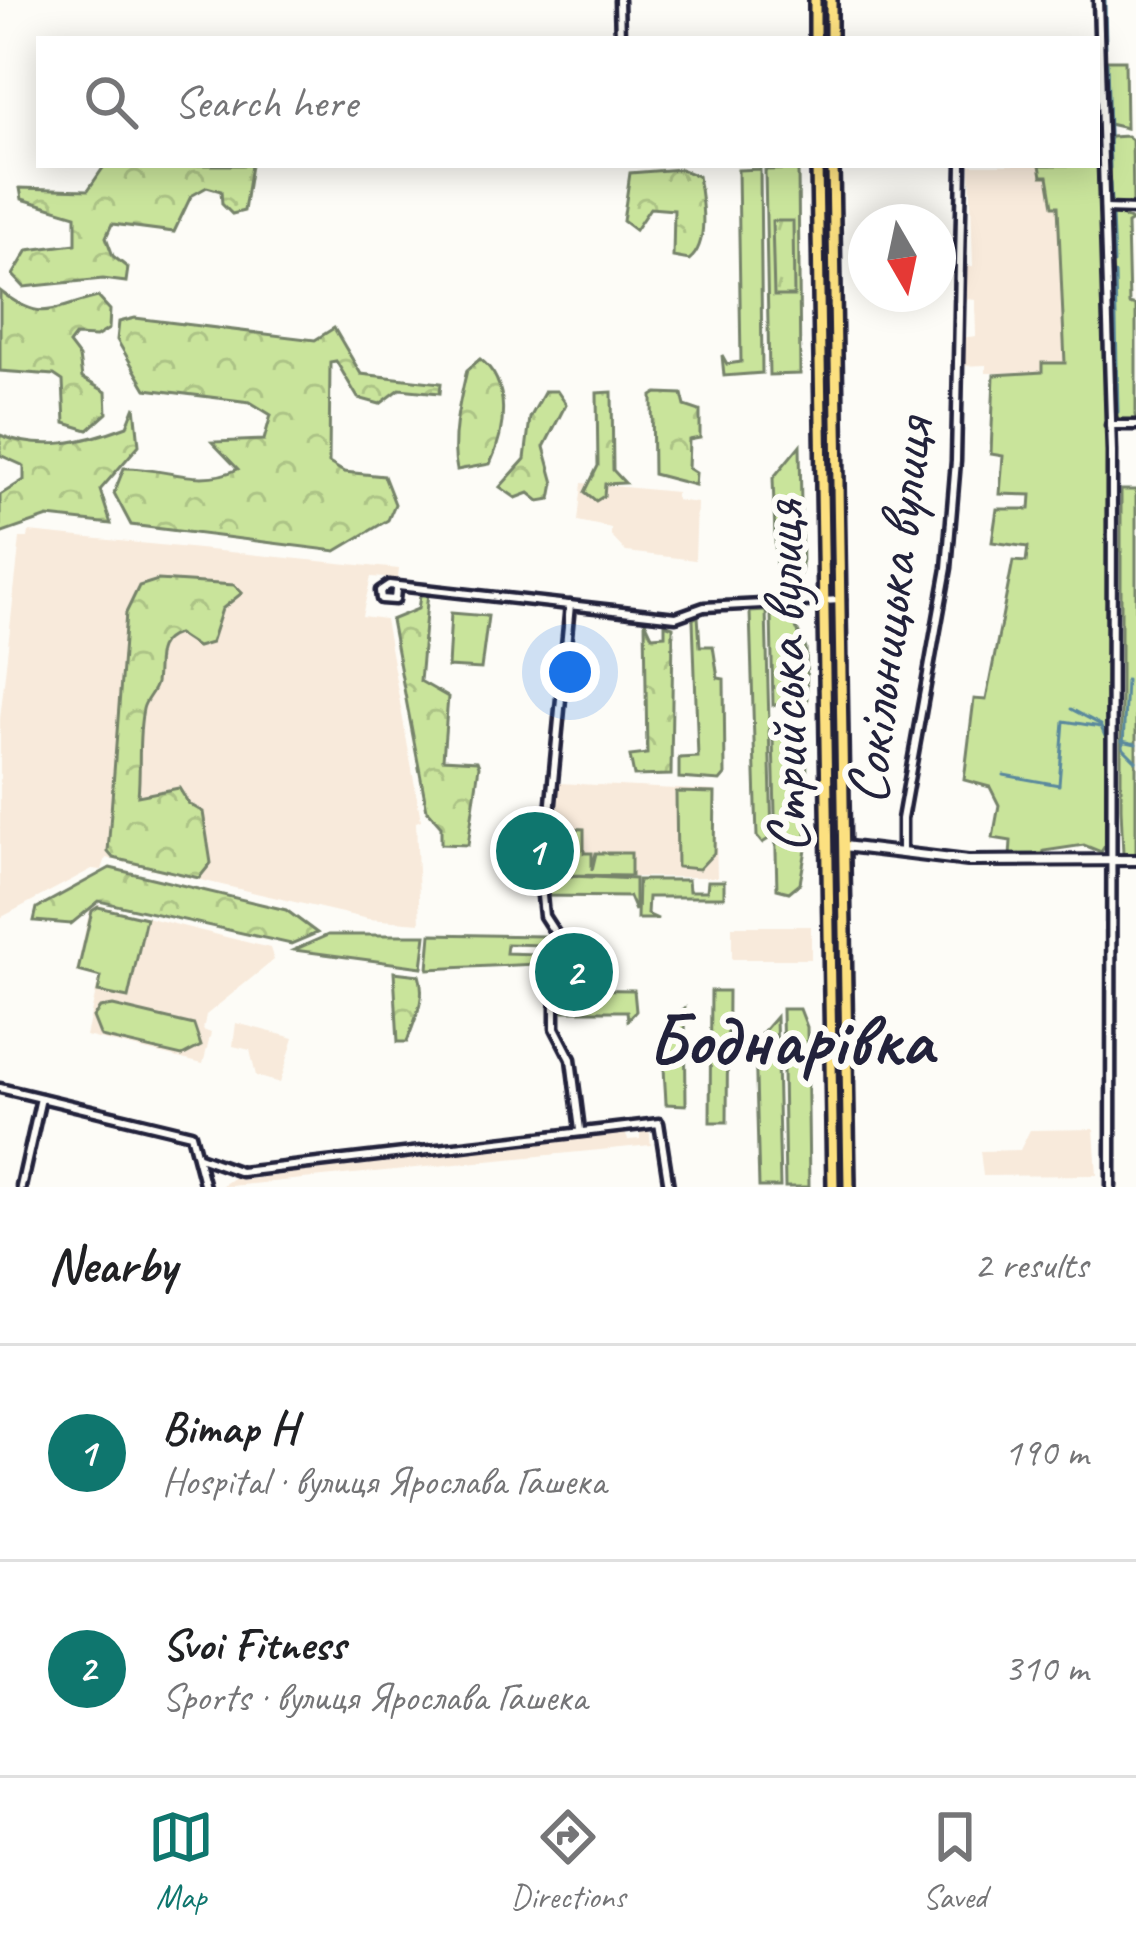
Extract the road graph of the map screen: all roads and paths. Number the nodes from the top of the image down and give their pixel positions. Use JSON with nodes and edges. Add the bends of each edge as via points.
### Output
{"nodes":[{"id":1,"x":619,"y":0,"type":"edge"},
{"id":2,"x":814,"y":0,"type":"edge"},
{"id":3,"x":831,"y":0,"type":"edge"},
{"id":4,"x":1099,"y":0,"type":"edge"},
{"id":5,"x":620,"y":36,"type":"edge"},
{"id":6,"x":815,"y":36,"type":"edge"},
{"id":7,"x":831,"y":36,"type":"edge"},
{"id":8,"x":817,"y":168,"type":"edge"},
{"id":9,"x":833,"y":168,"type":"edge"},
{"id":10,"x":962,"y":168,"type":"edge"},
{"id":11,"x":1105,"y":209,"type":"junction"},
{"id":12,"x":1136,"y":210,"type":"edge"},
{"id":13,"x":1110,"y":425,"type":"junction"},
{"id":14,"x":1136,"y":425,"type":"edge"},
{"id":15,"x":396,"y":589,"type":"dead end"},
{"id":16,"x":841,"y":600,"type":"junction"},
{"id":17,"x":823,"y":601,"type":"junction"},
{"id":18,"x":570,"y":605,"type":"junction"},
{"id":19,"x":844,"y":846,"type":"junction"},
{"id":20,"x":902,"y":851,"type":"junction"},
{"id":21,"x":1111,"y":860,"type":"junction"},
{"id":22,"x":1136,"y":860,"type":"edge"},
{"id":23,"x":0,"y":1088,"type":"edge"},
{"id":24,"x":41,"y":1098,"type":"junction"},
{"id":25,"x":580,"y":1130,"type":"junction"},
{"id":26,"x":200,"y":1157,"type":"junction"},
{"id":27,"x":21,"y":1187,"type":"edge"},
{"id":28,"x":205,"y":1187,"type":"edge"},
{"id":29,"x":669,"y":1187,"type":"edge"},
{"id":30,"x":833,"y":1187,"type":"edge"},
{"id":31,"x":849,"y":1187,"type":"edge"},
{"id":32,"x":1111,"y":1187,"type":"edge"}],
"edges":[{"from":1,"to":5,"type":"street"},
{"from":2,"to":6,"type":"main road"},
{"from":3,"to":7,"type":"main road"},
{"from":4,"to":11,"type":"street"},
{"from":8,"to":17,"type":"main road","name":"Стрийська вулиця"},
{"from":9,"to":16,"type":"main road","name":"Стрийська вулиця"},
{"from":10,"to":20,"type":"street","name":"Сокільницька вулиця","via":[[947,568]]},
{"from":11,"to":12,"type":"street"},
{"from":11,"to":13,"type":"street"},
{"from":13,"to":14,"type":"street"},
{"from":13,"to":21,"type":"street"},
{"from":15,"to":18,"type":"street"},
{"from":16,"to":17,"type":"street"},
{"from":16,"to":19,"type":"main road","name":"Стрийська вулиця"},
{"from":17,"to":18,"type":"street","via":[[676,617]]},
{"from":17,"to":30,"type":"main road","name":"Стрийська вулиця"},
{"from":18,"to":25,"type":"street","via":[[542,896],[555,933],[555,1028],[571,1059]]},
{"from":19,"to":20,"type":"street"},
{"from":19,"to":31,"type":"main road","name":"Стрийська вулиця"},
{"from":20,"to":21,"type":"street","via":[[968,861]]},
{"from":21,"to":22,"type":"street"},
{"from":21,"to":32,"type":"street"},
{"from":23,"to":24,"type":"street"},
{"from":24,"to":26,"type":"street","via":[[191,1134]]},
{"from":24,"to":27,"type":"street"},
{"from":25,"to":26,"type":"street","via":[[239,1172]]},
{"from":25,"to":29,"type":"street","via":[[659,1123]]},
{"from":26,"to":28,"type":"street"}]}
